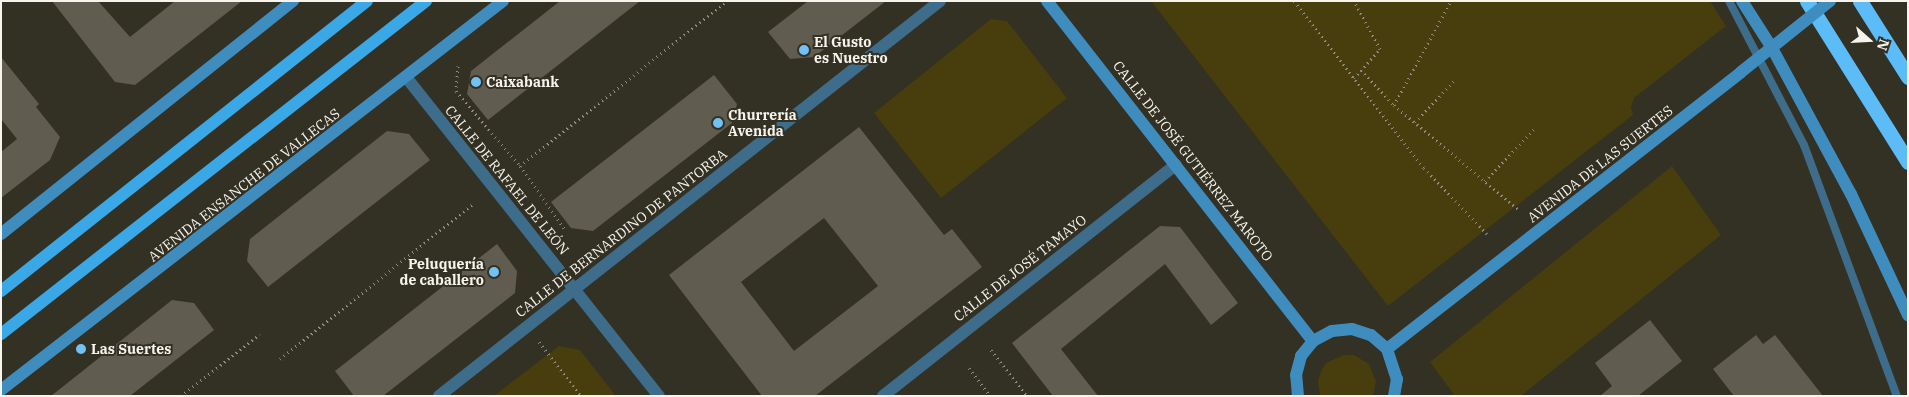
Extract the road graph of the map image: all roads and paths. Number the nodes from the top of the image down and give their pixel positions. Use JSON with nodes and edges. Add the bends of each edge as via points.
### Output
{"nodes":[{"id":1,"x":293,"y":1,"type":"edge"},
{"id":2,"x":367,"y":1,"type":"edge"},
{"id":3,"x":426,"y":1,"type":"edge"},
{"id":4,"x":503,"y":1,"type":"edge"},
{"id":5,"x":728,"y":1,"type":"edge"},
{"id":6,"x":940,"y":1,"type":"edge"},
{"id":7,"x":1047,"y":1,"type":"edge"},
{"id":8,"x":1294,"y":1,"type":"edge"},
{"id":9,"x":1354,"y":1,"type":"edge"},
{"id":10,"x":1451,"y":1,"type":"edge"},
{"id":11,"x":1729,"y":1,"type":"edge"},
{"id":12,"x":1742,"y":1,"type":"edge"},
{"id":13,"x":1807,"y":1,"type":"edge"},
{"id":14,"x":1830,"y":1,"type":"edge"},
{"id":15,"x":1860,"y":1,"type":"edge"},
{"id":16,"x":458,"y":66,"type":"dead end"},
{"id":17,"x":1361,"y":70,"type":"junction"},
{"id":18,"x":406,"y":77,"type":"junction"},
{"id":19,"x":1908,"y":77,"type":"edge"},
{"id":20,"x":1354,"y":78,"type":"junction"},
{"id":21,"x":1456,"y":79,"type":"dead end"},
{"id":22,"x":1394,"y":105,"type":"junction"},
{"id":23,"x":1415,"y":122,"type":"junction"},
{"id":24,"x":1536,"y":126,"type":"dead end"},
{"id":25,"x":1908,"y":162,"type":"edge"},
{"id":26,"x":1176,"y":165,"type":"junction"},
{"id":27,"x":520,"y":166,"type":"junction"},
{"id":28,"x":1485,"y":181,"type":"junction"},
{"id":29,"x":474,"y":203,"type":"dead end"},
{"id":30,"x":1519,"y":210,"type":"dead end"},
{"id":31,"x":564,"y":228,"type":"dead end"},
{"id":32,"x":1,"y":234,"type":"edge"},
{"id":33,"x":1487,"y":234,"type":"dead end"},
{"id":34,"x":575,"y":288,"type":"junction"},
{"id":35,"x":1,"y":291,"type":"edge"},
{"id":36,"x":1908,"y":315,"type":"edge"},
{"id":37,"x":1,"y":334,"type":"edge"},
{"id":38,"x":260,"y":334,"type":"dead end"},
{"id":39,"x":1313,"y":341,"type":"junction"},
{"id":40,"x":539,"y":342,"type":"dead end"},
{"id":41,"x":1387,"y":349,"type":"junction"},
{"id":42,"x":991,"y":350,"type":"dead end"},
{"id":43,"x":280,"y":359,"type":"dead end"},
{"id":44,"x":969,"y":368,"type":"dead end"},
{"id":45,"x":1,"y":390,"type":"edge"},
{"id":46,"x":1395,"y":395,"type":"edge"},
{"id":47,"x":181,"y":396,"type":"edge"},
{"id":48,"x":439,"y":396,"type":"edge"},
{"id":49,"x":581,"y":396,"type":"edge"},
{"id":50,"x":659,"y":396,"type":"edge"},
{"id":51,"x":883,"y":396,"type":"edge"},
{"id":52,"x":990,"y":396,"type":"edge"},
{"id":53,"x":1027,"y":396,"type":"edge"},
{"id":54,"x":1298,"y":396,"type":"edge"},
{"id":55,"x":1897,"y":396,"type":"edge"}],
"edges":[{"from":1,"to":32,"type":"street"},
{"from":2,"to":35,"type":"main road"},
{"from":3,"to":37,"type":"main road"},
{"from":4,"to":18,"type":"street","name":"AVENIDA ENSANCHE DE VALLECAS"},
{"from":5,"to":27,"type":"path"},
{"from":6,"to":34,"type":"street","name":"CALLE DE BERNARDINO DE PANTORBA"},
{"from":7,"to":26,"type":"street","name":"CALLE DE JOSÉ GUTIÉRREZ MAROTO"},
{"from":8,"to":20,"type":"path"},
{"from":9,"to":17,"type":"path","via":[[1380,49]]},
{"from":10,"to":22,"type":"path"},
{"from":11,"to":55,"type":"lane","via":[[1804,145]]},
{"from":12,"to":36,"type":"street","via":[[1772,48],[1851,194]]},
{"from":13,"to":25,"type":"highway"},
{"from":14,"to":41,"type":"street","name":"AVENIDA DE LAS SUERTES","bridge":true},
{"from":15,"to":19,"type":"highway"},
{"from":16,"to":27,"type":"path","via":[[456,91]]},
{"from":17,"to":20,"type":"path"},
{"from":17,"to":22,"type":"path"},
{"from":18,"to":34,"type":"street","name":"CALLE DE RAFAEL DE LEÓN"},
{"from":18,"to":45,"type":"street","name":"AVENIDA ENSANCHE DE VALLECAS"},
{"from":20,"to":33,"type":"path","via":[[1424,168]]},
{"from":21,"to":23,"type":"path"},
{"from":22,"to":23,"type":"path"},
{"from":23,"to":28,"type":"path"},
{"from":24,"to":28,"type":"path"},
{"from":26,"to":39,"type":"street","name":"CALLE DE JOSÉ GUTIÉRREZ MAROTO"},
{"from":26,"to":51,"type":"street","name":"CALLE DE JOSÉ TAMAYO"},
{"from":27,"to":31,"type":"path"},
{"from":28,"to":30,"type":"path"},
{"from":29,"to":43,"type":"path"},
{"from":34,"to":48,"type":"street","name":"CALLE DE BERNARDINO DE PANTORBA"},
{"from":34,"to":50,"type":"street","name":"CALLE DE RAFAEL DE LEÓN"},
{"from":38,"to":47,"type":"path"},
{"from":39,"to":41,"type":"street","via":[[1332,331],[1352,329],[1371,336]]},
{"from":39,"to":54,"type":"street","via":[[1301,356],[1296,374]]},
{"from":40,"to":49,"type":"path"},
{"from":41,"to":46,"type":"street","via":[[1394,363]]},
{"from":42,"to":53,"type":"path"},
{"from":44,"to":52,"type":"path"}]}
